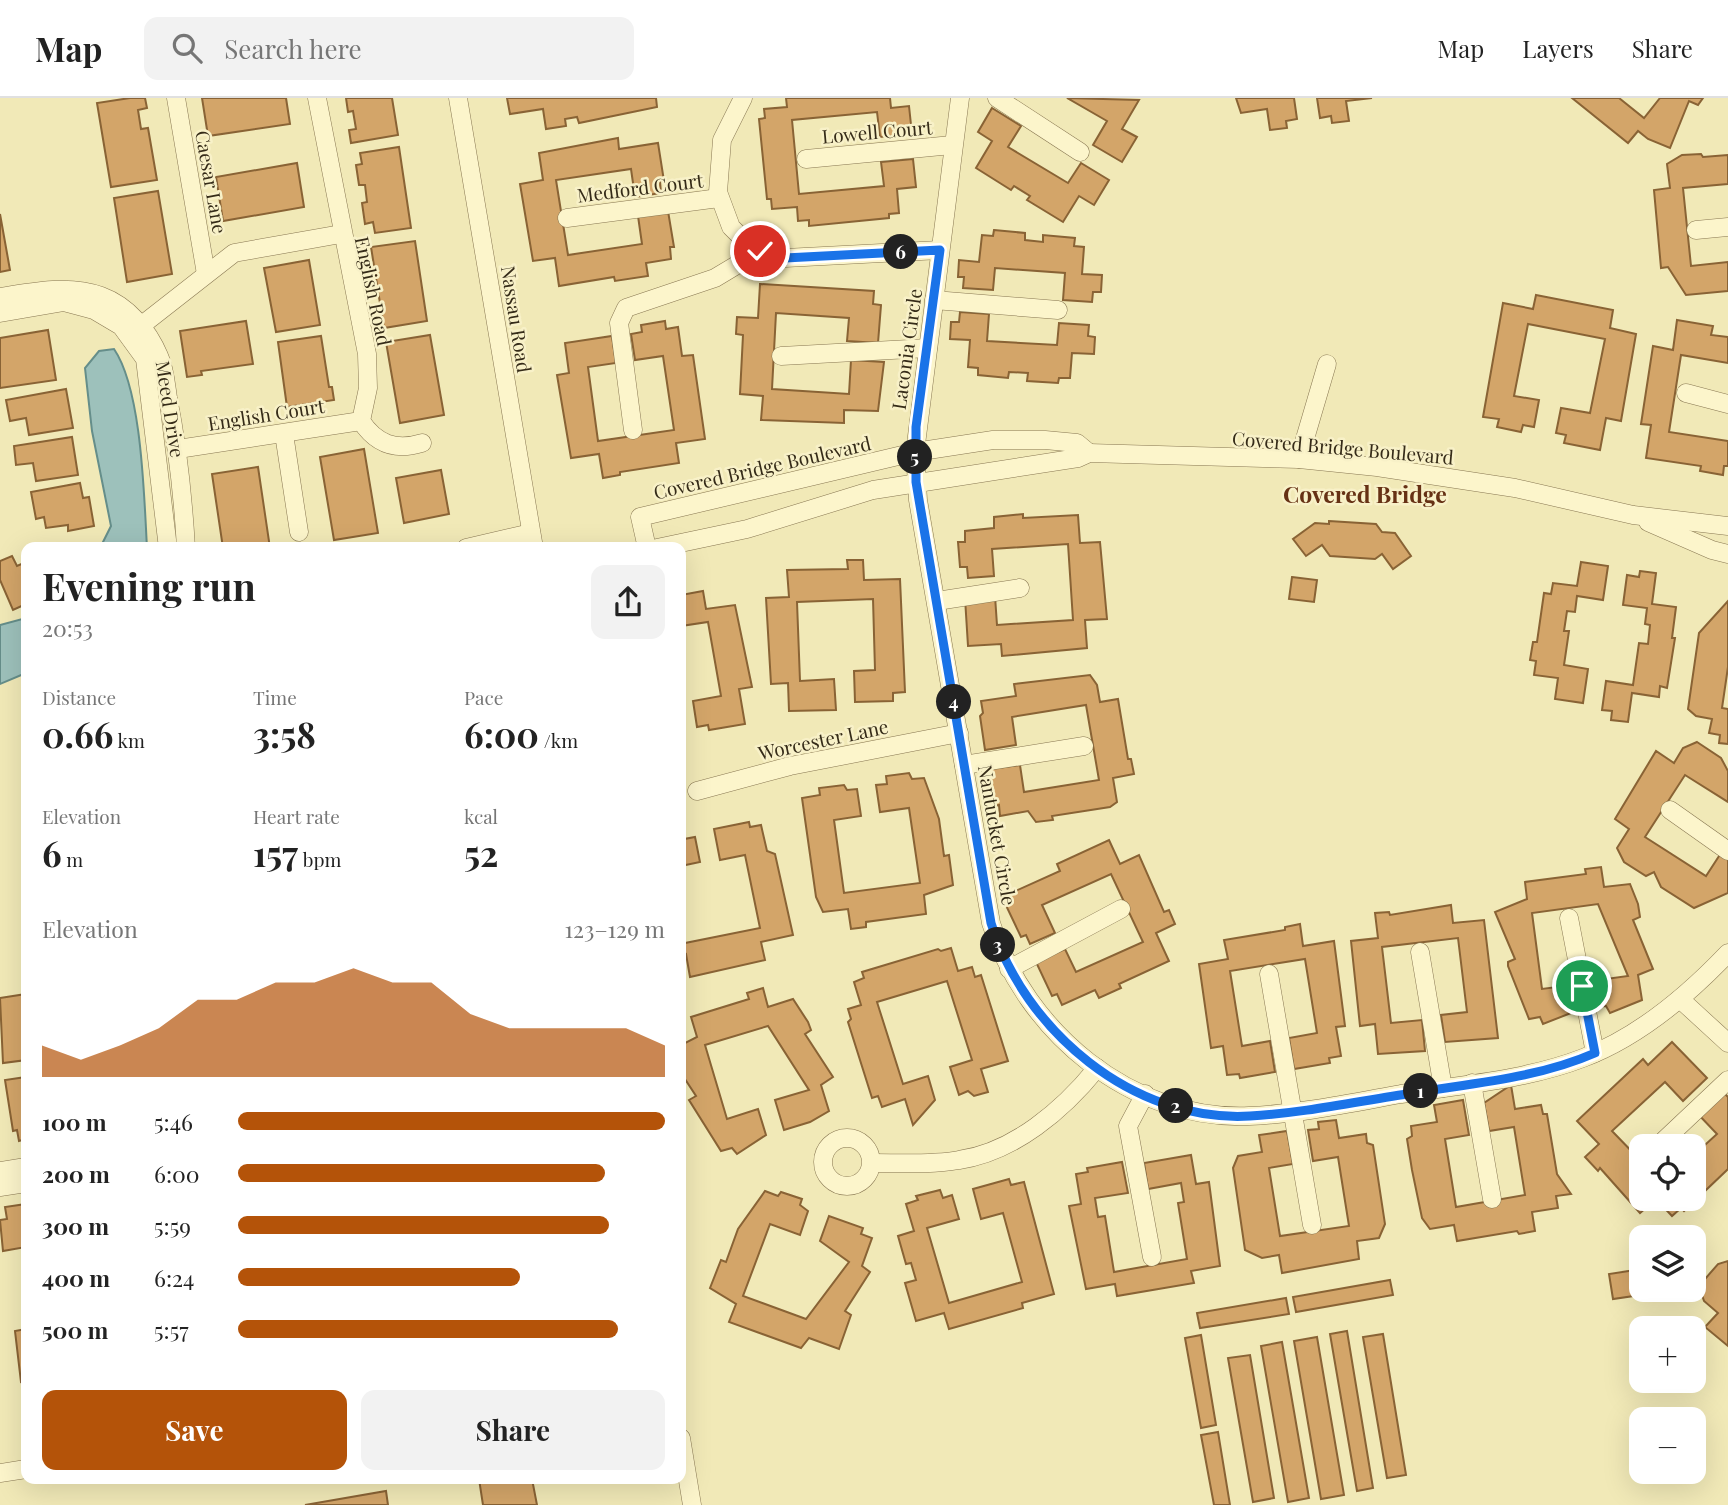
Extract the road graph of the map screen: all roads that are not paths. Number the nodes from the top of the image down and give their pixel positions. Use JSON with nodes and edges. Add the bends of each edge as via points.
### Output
{"nodes":[{"id":1,"x":176,"y":98,"type":"edge"},
{"id":2,"x":317,"y":98,"type":"edge"},
{"id":3,"x":458,"y":98,"type":"edge"},
{"id":4,"x":743,"y":98,"type":"edge"},
{"id":5,"x":960,"y":98,"type":"edge"},
{"id":6,"x":997,"y":98,"type":"edge"},
{"id":7,"x":952,"y":145,"type":"junction"},
{"id":8,"x":1080,"y":152,"type":"dead end"},
{"id":9,"x":806,"y":159,"type":"dead end"},
{"id":10,"x":719,"y":198,"type":"junction"},
{"id":11,"x":567,"y":218,"type":"dead end"},
{"id":12,"x":1728,"y":227,"type":"edge"},
{"id":13,"x":1696,"y":230,"type":"dead end"},
{"id":14,"x":341,"y":234,"type":"junction"},
{"id":15,"x":940,"y":250,"type":"junction"},
{"id":16,"x":760,"y":251,"type":"junction"},
{"id":17,"x":206,"y":274,"type":"junction"},
{"id":18,"x":0,"y":297,"type":"edge"},
{"id":19,"x":934,"y":300,"type":"junction"},
{"id":20,"x":1058,"y":310,"type":"dead end"},
{"id":21,"x":0,"y":313,"type":"edge"},
{"id":22,"x":142,"y":325,"type":"junction"},
{"id":23,"x":928,"y":348,"type":"junction"},
{"id":24,"x":781,"y":356,"type":"dead end"},
{"id":25,"x":1327,"y":364,"type":"dead end"},
{"id":26,"x":1685,"y":393,"type":"dead end"},
{"id":27,"x":1728,"y":404,"type":"edge"},
{"id":28,"x":361,"y":421,"type":"junction"},
{"id":29,"x":633,"y":430,"type":"dead end"},
{"id":30,"x":284,"y":433,"type":"junction"},
{"id":31,"x":422,"y":443,"type":"dead end"},
{"id":32,"x":178,"y":449,"type":"junction"},
{"id":33,"x":915,"y":452,"type":"junction"},
{"id":34,"x":1089,"y":453,"type":"junction"},
{"id":35,"x":1298,"y":459,"type":"junction"},
{"id":36,"x":916,"y":482,"type":"junction"},
{"id":37,"x":1633,"y":515,"type":"junction"},
{"id":38,"x":1728,"y":526,"type":"edge"},
{"id":39,"x":299,"y":532,"type":"dead end"},
{"id":40,"x":532,"y":540,"type":"edge"},
{"id":41,"x":166,"y":542,"type":"edge"},
{"id":42,"x":186,"y":542,"type":"edge"},
{"id":43,"x":646,"y":542,"type":"edge"},
{"id":44,"x":685,"y":542,"type":"edge"},
{"id":45,"x":1728,"y":554,"type":"edge"},
{"id":46,"x":1020,"y":588,"type":"dead end"},
{"id":47,"x":937,"y":601,"type":"junction"},
{"id":48,"x":959,"y":733,"type":"junction"},
{"id":49,"x":1084,"y":746,"type":"dead end"},
{"id":50,"x":964,"y":765,"type":"junction"},
{"id":51,"x":697,"y":791,"type":"dead end"},
{"id":52,"x":1670,"y":810,"type":"dead end"},
{"id":53,"x":1728,"y":850,"type":"edge"},
{"id":54,"x":1121,"y":909,"type":"dead end"},
{"id":55,"x":1569,"y":918,"type":"dead end"},
{"id":56,"x":1420,"y":952,"type":"dead end"},
{"id":57,"x":1728,"y":953,"type":"edge"},
{"id":58,"x":1009,"y":969,"type":"junction"},
{"id":59,"x":1269,"y":974,"type":"dead end"},
{"id":60,"x":1680,"y":999,"type":"junction"},
{"id":61,"x":1728,"y":1043,"type":"edge"},
{"id":62,"x":1595,"y":1053,"type":"junction"},
{"id":63,"x":1097,"y":1068,"type":"junction"},
{"id":64,"x":1728,"y":1080,"type":"edge"},
{"id":65,"x":1472,"y":1083,"type":"junction"},
{"id":66,"x":1443,"y":1088,"type":"junction"},
{"id":67,"x":1145,"y":1094,"type":"junction"},
{"id":68,"x":1292,"y":1110,"type":"junction"},
{"id":69,"x":1671,"y":1134,"type":"edge"},
{"id":70,"x":872,"y":1163,"type":"dead end"},
{"id":71,"x":21,"y":1168,"type":"edge"},
{"id":72,"x":0,"y":1171,"type":"edge"},
{"id":73,"x":21,"y":1184,"type":"edge"},
{"id":74,"x":0,"y":1187,"type":"edge"},
{"id":75,"x":1492,"y":1199,"type":"dead end"},
{"id":76,"x":1312,"y":1225,"type":"dead end"},
{"id":77,"x":1152,"y":1257,"type":"dead end"},
{"id":78,"x":686,"y":1468,"type":"edge"},
{"id":79,"x":21,"y":1470,"type":"edge"},
{"id":80,"x":0,"y":1473,"type":"edge"},
{"id":81,"x":692,"y":1505,"type":"edge"}],
"edges":[{"from":1,"to":17,"type":"street","name":"Caesar Lane"},
{"from":2,"to":14,"type":"street","name":"English Road"},
{"from":3,"to":40,"type":"street","name":"Nassau Road"},
{"from":4,"to":10,"type":"street","via":[[722,140]]},
{"from":5,"to":7,"type":"street","name":"Laconia Circle"},
{"from":6,"to":8,"type":"street"},
{"from":7,"to":9,"type":"street","name":"Lowell Court"},
{"from":7,"to":15,"type":"street","name":"Laconia Circle"},
{"from":10,"to":11,"type":"street","name":"Medford Court"},
{"from":10,"to":16,"type":"street","via":[[731,227]]},
{"from":12,"to":13,"type":"street"},
{"from":14,"to":17,"type":"street","via":[[233,253]]},
{"from":14,"to":28,"type":"street","name":"English Road","via":[[368,365]]},
{"from":15,"to":16,"type":"street","via":[[785,258]]},
{"from":15,"to":19,"type":"street","name":"Laconia Circle"},
{"from":16,"to":29,"type":"street","via":[[715,278],[626,308],[619,323]]},
{"from":17,"to":22,"type":"street"},
{"from":18,"to":22,"type":"street","via":[[52,289],[100,295],[126,309]]},
{"from":19,"to":20,"type":"street"},
{"from":19,"to":23,"type":"street","name":"Laconia Circle"},
{"from":21,"to":41,"type":"street","name":"Meed Drive","via":[[64,302],[94,310],[121,326],[145,359]]},
{"from":22,"to":32,"type":"street","via":[[160,357]]},
{"from":23,"to":24,"type":"street"},
{"from":23,"to":33,"type":"street","name":"Laconia Circle"},
{"from":25,"to":35,"type":"street"},
{"from":26,"to":27,"type":"street"},
{"from":28,"to":30,"type":"street","name":"English Court"},
{"from":28,"to":31,"type":"street","via":[[386,444],[410,447]]},
{"from":30,"to":32,"type":"street","name":"English Court"},
{"from":30,"to":39,"type":"street"},
{"from":32,"to":42,"type":"street"},
{"from":33,"to":34,"type":"street","name":"Covered Bridge Boulevard","via":[[993,440],[1045,440],[1077,443]]},
{"from":33,"to":36,"type":"street","name":"Laconia Circle"},
{"from":33,"to":43,"type":"street","name":"Covered Bridge Boulevard","via":[[640,517]]},
{"from":34,"to":35,"type":"street","name":"Covered Bridge Boulevard"},
{"from":34,"to":36,"type":"street","name":"Covered Bridge Boulevard"},
{"from":35,"to":37,"type":"street","name":"Covered Bridge Boulevard","via":[[1452,477]]},
{"from":36,"to":44,"type":"street","name":"Covered Bridge Boulevard"},
{"from":36,"to":47,"type":"street","name":"Nantucket Circle"},
{"from":37,"to":38,"type":"street","name":"Covered Bridge Boulevard"},
{"from":37,"to":45,"type":"street","name":"Covered Bridge Boulevard"},
{"from":46,"to":47,"type":"street"},
{"from":47,"to":48,"type":"street","name":"Nantucket Circle"},
{"from":48,"to":50,"type":"street","name":"Nantucket Circle"},
{"from":48,"to":51,"type":"street","name":"Worcester Lane","via":[[790,766]]},
{"from":49,"to":50,"type":"street"},
{"from":50,"to":58,"type":"street","name":"Nantucket Circle","via":[[991,923]]},
{"from":52,"to":53,"type":"street"},
{"from":54,"to":58,"type":"street"},
{"from":55,"to":62,"type":"street"},
{"from":56,"to":66,"type":"street"},
{"from":57,"to":60,"type":"street","name":"Nantucket Circle"},
{"from":58,"to":63,"type":"street","name":"Nantucket Circle","via":[[1042,1019]]},
{"from":59,"to":68,"type":"street"},
{"from":60,"to":61,"type":"street"},
{"from":60,"to":62,"type":"street","name":"Nantucket Circle","via":[[1641,1028]]},
{"from":62,"to":65,"type":"street","name":"Nantucket Circle","via":[[1547,1070]]},
{"from":63,"to":67,"type":"street","name":"Nantucket Circle"},
{"from":63,"to":70,"type":"street","via":[[1059,1110],[1000,1147],[957,1161]]},
{"from":64,"to":69,"type":"street"},
{"from":65,"to":66,"type":"street","name":"Nantucket Circle"},
{"from":65,"to":75,"type":"street"},
{"from":66,"to":68,"type":"street","name":"Nantucket Circle"},
{"from":67,"to":68,"type":"street","name":"Nantucket Circle","via":[[1172,1105],[1223,1115]]},
{"from":67,"to":77,"type":"street","via":[[1128,1126]]},
{"from":68,"to":76,"type":"street"},
{"from":71,"to":72,"type":"street"},
{"from":73,"to":74,"type":"street"},
{"from":78,"to":81,"type":"street"},
{"from":79,"to":80,"type":"street"}]}
